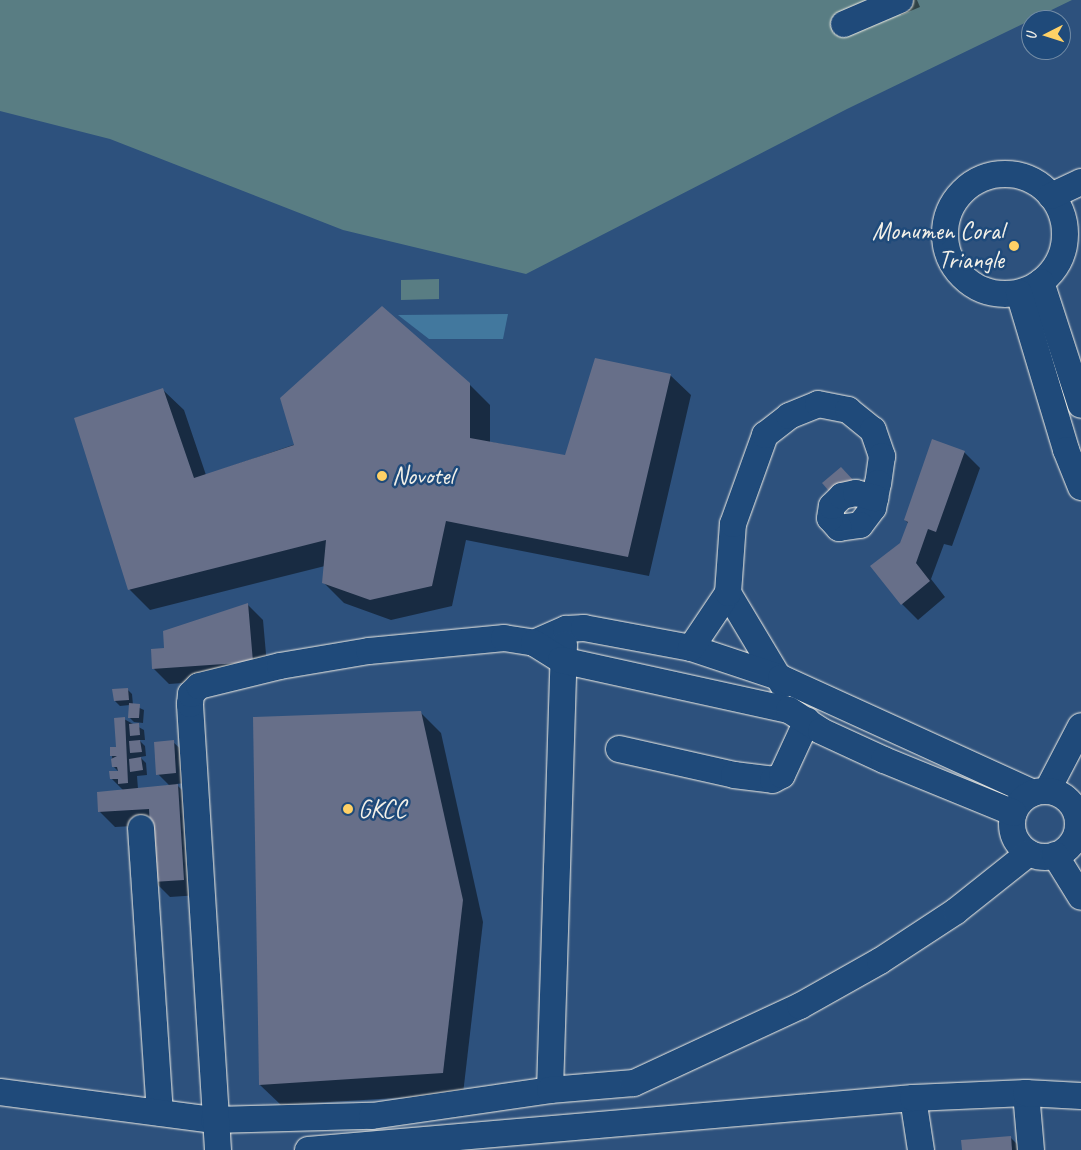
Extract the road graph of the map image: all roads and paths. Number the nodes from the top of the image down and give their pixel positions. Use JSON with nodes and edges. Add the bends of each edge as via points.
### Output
{"nodes":[{"id":1,"x":900,"y":0,"type":"edge"},
{"id":2,"x":844,"y":24,"type":"dead end"},
{"id":3,"x":1081,"y":182,"type":"edge"},
{"id":4,"x":1051,"y":196,"type":"junction"},
{"id":5,"x":1072,"y":220,"type":"edge"},
{"id":6,"x":1030,"y":288,"type":"junction"},
{"id":7,"x":1081,"y":405,"type":"edge"},
{"id":8,"x":1081,"y":487,"type":"edge"},
{"id":9,"x":875,"y":498,"type":"dead end"},
{"id":10,"x":728,"y":593,"type":"junction"},
{"id":11,"x":566,"y":629,"type":"junction"},
{"id":12,"x":534,"y":642,"type":"junction"},
{"id":13,"x":691,"y":648,"type":"junction"},
{"id":14,"x":562,"y":660,"type":"junction"},
{"id":15,"x":781,"y":678,"type":"junction"},
{"id":16,"x":798,"y":715,"type":"junction"},
{"id":17,"x":1081,"y":726,"type":"edge"},
{"id":18,"x":619,"y":749,"type":"dead end"},
{"id":19,"x":1058,"y":794,"type":"edge"},
{"id":20,"x":1014,"y":813,"type":"junction"},
{"id":21,"x":1079,"y":826,"type":"edge"},
{"id":22,"x":141,"y":828,"type":"dead end"},
{"id":23,"x":1029,"y":853,"type":"junction"},
{"id":24,"x":1055,"y":856,"type":"junction"},
{"id":25,"x":1081,"y":898,"type":"edge"},
{"id":26,"x":550,"y":1090,"type":"junction"},
{"id":27,"x":0,"y":1092,"type":"edge"},
{"id":28,"x":1026,"y":1093,"type":"junction"},
{"id":29,"x":1081,"y":1096,"type":"edge"},
{"id":30,"x":913,"y":1098,"type":"junction"},
{"id":31,"x":160,"y":1112,"type":"junction"},
{"id":32,"x":214,"y":1120,"type":"junction"},
{"id":33,"x":429,"y":1146,"type":"edge"},
{"id":34,"x":218,"y":1150,"type":"edge"},
{"id":35,"x":308,"y":1150,"type":"edge"},
{"id":36,"x":921,"y":1150,"type":"edge"},
{"id":37,"x":1031,"y":1150,"type":"edge"}],
"edges":[{"from":1,"to":2,"type":"street"},
{"from":3,"to":4,"type":"street"},
{"from":4,"to":5,"type":"street"},
{"from":4,"to":6,"type":"street","via":[[1035,182],[1015,174],[994,174],[974,182],[958,196],[948,215],[944,236],[949,256],[960,274],[977,288],[998,294]]},
{"from":5,"to":6,"type":"street","via":[[1061,256]]},
{"from":6,"to":7,"type":"street"},
{"from":6,"to":8,"type":"street","via":[[1066,450]]},
{"from":9,"to":10,"type":"street","via":[[882,456],[874,430],[848,410],[818,404],[789,416],[765,435],[734,524]]},
{"from":10,"to":13,"type":"street"},
{"from":10,"to":15,"type":"street"},
{"from":11,"to":12,"type":"street"},
{"from":11,"to":13,"type":"street","via":[[584,628]]},
{"from":11,"to":14,"type":"street"},
{"from":12,"to":14,"type":"street"},
{"from":12,"to":32,"type":"street","via":[[504,638],[369,651],[199,686],[191,694]]},
{"from":13,"to":15,"type":"street"},
{"from":14,"to":16,"type":"street"},
{"from":14,"to":26,"type":"street"},
{"from":15,"to":16,"type":"street"},
{"from":15,"to":19,"type":"street"},
{"from":16,"to":18,"type":"street","via":[[782,775],[773,780],[734,775]]},
{"from":16,"to":20,"type":"street","via":[[884,760]]},
{"from":17,"to":19,"type":"street"},
{"from":19,"to":20,"type":"street","via":[[1021,801]]},
{"from":19,"to":21,"type":"street","via":[[1076,813]]},
{"from":20,"to":23,"type":"street","via":[[1014,836]]},
{"from":21,"to":24,"type":"street","via":[[1070,844]]},
{"from":22,"to":31,"type":"street"},
{"from":23,"to":24,"type":"street"},
{"from":23,"to":26,"type":"street","via":[[949,916],[880,961],[800,1006],[634,1083]]},
{"from":24,"to":25,"type":"street"},
{"from":26,"to":32,"type":"street","via":[[372,1116]]},
{"from":27,"to":31,"type":"street"},
{"from":28,"to":29,"type":"street"},
{"from":28,"to":30,"type":"street"},
{"from":28,"to":37,"type":"street"},
{"from":30,"to":33,"type":"street"},
{"from":30,"to":36,"type":"street"},
{"from":31,"to":32,"type":"street"},
{"from":32,"to":34,"type":"street"},
{"from":33,"to":35,"type":"street"}]}
